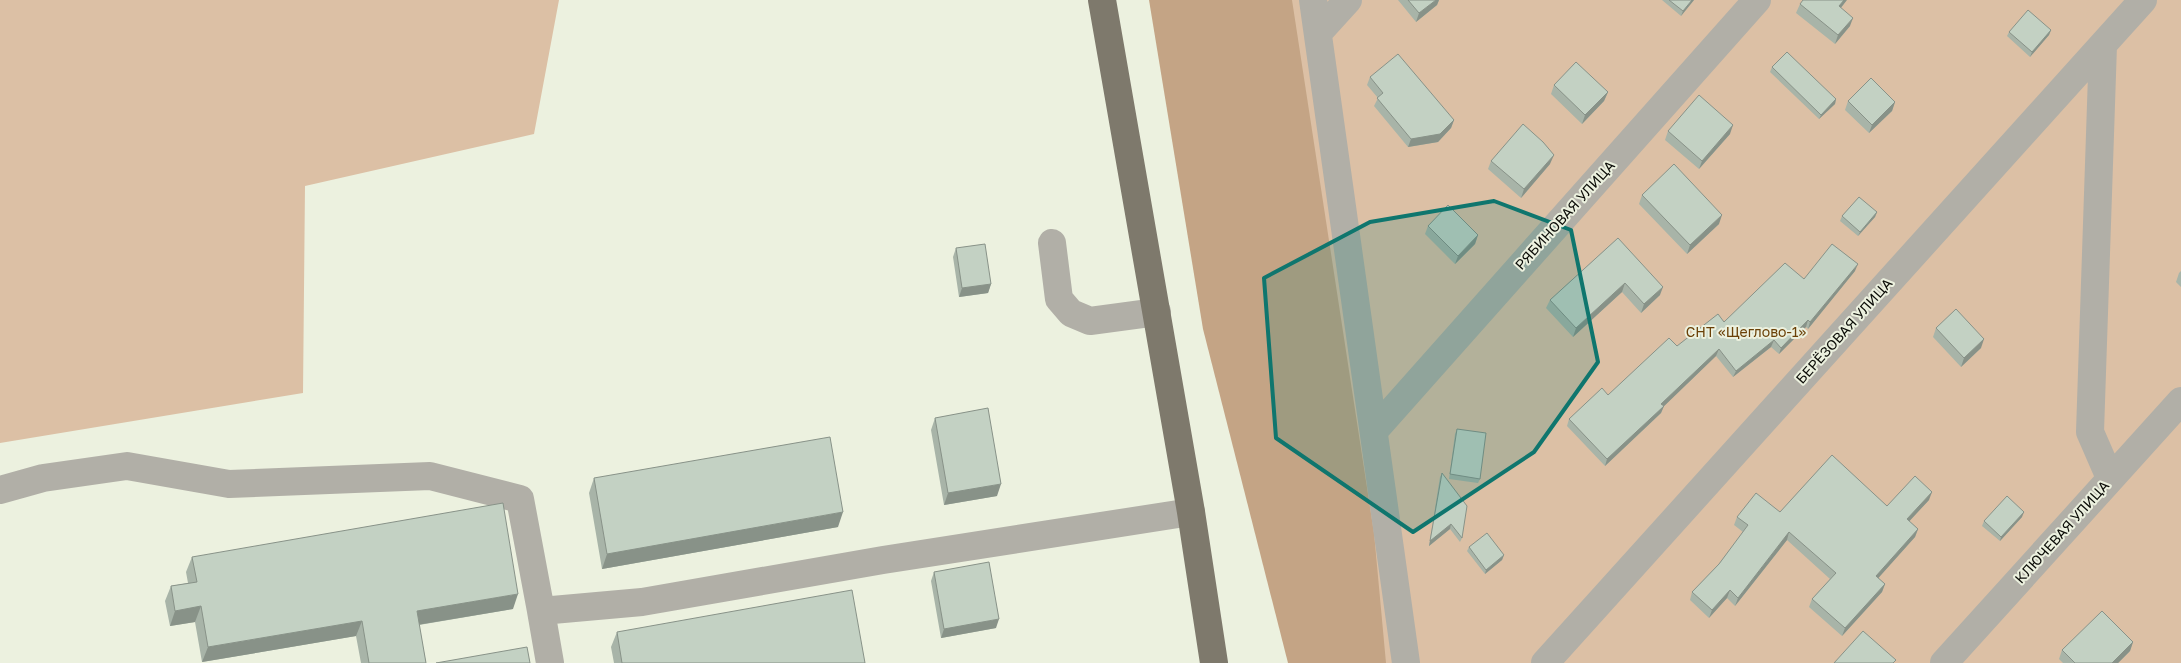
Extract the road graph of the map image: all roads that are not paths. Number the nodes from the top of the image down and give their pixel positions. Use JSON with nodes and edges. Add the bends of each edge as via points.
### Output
{"nodes":[{"id":1,"x":1102,"y":0,"type":"edge"},
{"id":2,"x":1313,"y":0,"type":"edge"},
{"id":3,"x":1348,"y":0,"type":"edge"},
{"id":4,"x":1757,"y":0,"type":"edge"},
{"id":5,"x":2143,"y":0,"type":"edge"},
{"id":6,"x":1318,"y":33,"type":"junction"},
{"id":7,"x":2103,"y":45,"type":"junction"},
{"id":8,"x":1052,"y":243,"type":"dead end"},
{"id":9,"x":1157,"y":312,"type":"junction"},
{"id":10,"x":2181,"y":401,"type":"edge"},
{"id":11,"x":1374,"y":431,"type":"junction"},
{"id":12,"x":2110,"y":478,"type":"junction"},
{"id":13,"x":0,"y":490,"type":"edge"},
{"id":14,"x":1191,"y":512,"type":"junction"},
{"id":15,"x":541,"y":611,"type":"junction"},
{"id":16,"x":550,"y":663,"type":"edge"},
{"id":17,"x":1214,"y":663,"type":"edge"},
{"id":18,"x":1406,"y":663,"type":"edge"},
{"id":19,"x":1544,"y":663,"type":"edge"},
{"id":20,"x":1944,"y":663,"type":"edge"}],
"edges":[{"from":1,"to":9,"type":"main road"},
{"from":2,"to":6,"type":"street"},
{"from":3,"to":6,"type":"street"},
{"from":4,"to":11,"type":"street","name":"РЯБИНОВАЯ УЛИЦА"},
{"from":5,"to":7,"type":"street","name":"БЕРЁЗОВАЯ УЛИЦА"},
{"from":6,"to":11,"type":"street"},
{"from":7,"to":12,"type":"street","via":[[2090,432]]},
{"from":7,"to":19,"type":"street","name":"БЕРЁЗОВАЯ УЛИЦА"},
{"from":8,"to":9,"type":"street","via":[[1059,298],[1071,313],[1090,321]]},
{"from":9,"to":14,"type":"main road"},
{"from":10,"to":12,"type":"street","name":"КЛЮЧЕВАЯ УЛИЦА"},
{"from":11,"to":18,"type":"street"},
{"from":12,"to":20,"type":"street","name":"КЛЮЧЕВАЯ УЛИЦА"},
{"from":13,"to":15,"type":"street","via":[[43,478],[127,466],[228,484],[430,476],[520,499]]},
{"from":14,"to":15,"type":"street","via":[[642,602]]},
{"from":14,"to":17,"type":"main road"},
{"from":15,"to":16,"type":"street"}]}
